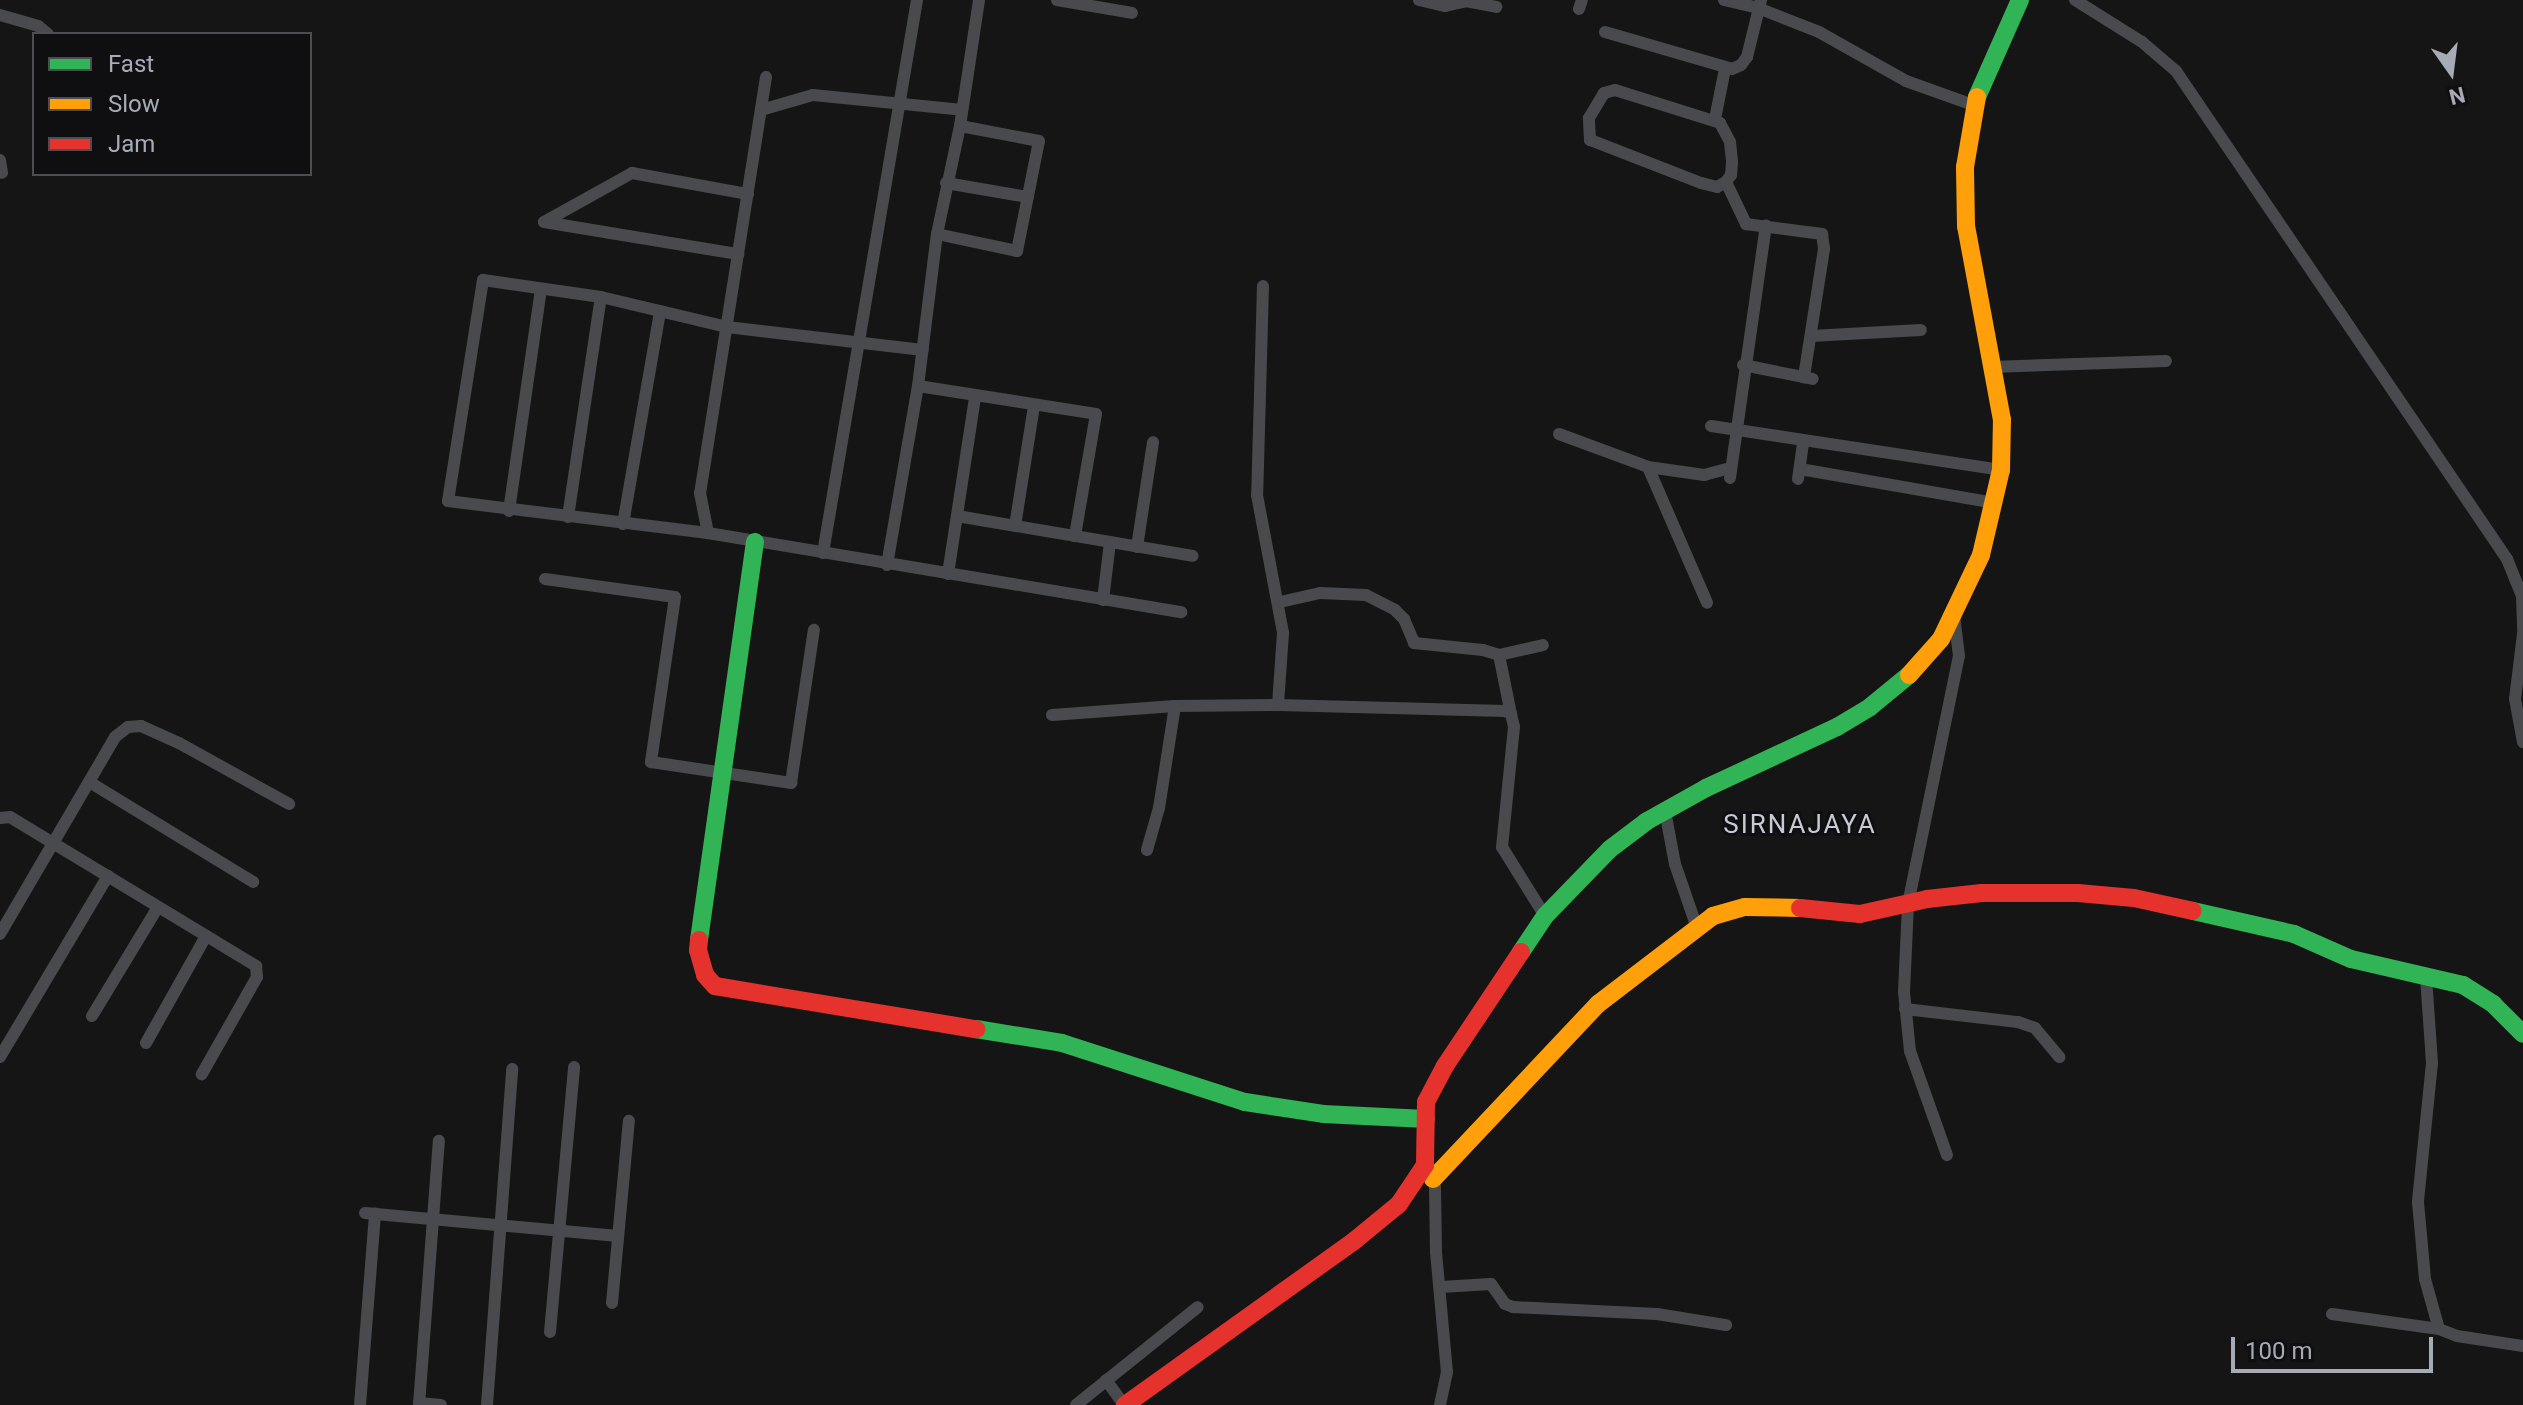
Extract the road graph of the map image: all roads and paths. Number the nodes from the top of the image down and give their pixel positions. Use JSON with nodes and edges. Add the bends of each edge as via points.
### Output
{"nodes":[{"id":1,"x":917,"y":0,"type":"edge"},
{"id":2,"x":979,"y":0,"type":"edge"},
{"id":3,"x":1057,"y":0,"type":"edge"},
{"id":4,"x":1419,"y":0,"type":"edge"},
{"id":5,"x":1724,"y":0,"type":"edge"},
{"id":6,"x":2020,"y":0,"type":"edge"},
{"id":7,"x":2075,"y":0,"type":"edge"},
{"id":8,"x":1477,"y":2,"type":"edge"},
{"id":9,"x":1760,"y":4,"type":"edge"},
{"id":10,"x":1496,"y":7,"type":"dead end"},
{"id":11,"x":1132,"y":13,"type":"dead end"},
{"id":12,"x":0,"y":15,"type":"edge"},
{"id":13,"x":46,"y":32,"type":"edge"},
{"id":14,"x":1605,"y":32,"type":"dead end"},
{"id":15,"x":1725,"y":69,"type":"junction"},
{"id":16,"x":766,"y":77,"type":"dead end"},
{"id":17,"x":897,"y":103,"type":"junction"},
{"id":18,"x":1973,"y":105,"type":"junction"},
{"id":19,"x":761,"y":110,"type":"junction"},
{"id":20,"x":962,"y":110,"type":"junction"},
{"id":21,"x":1715,"y":119,"type":"junction"},
{"id":22,"x":960,"y":126,"type":"junction"},
{"id":23,"x":1726,"y":182,"type":"junction"},
{"id":24,"x":946,"y":183,"type":"junction"},
{"id":25,"x":748,"y":194,"type":"junction"},
{"id":26,"x":1028,"y":197,"type":"junction"},
{"id":27,"x":1766,"y":226,"type":"junction"},
{"id":28,"x":937,"y":234,"type":"junction"},
{"id":29,"x":738,"y":254,"type":"junction"},
{"id":30,"x":1263,"y":286,"type":"dead end"},
{"id":31,"x":541,"y":290,"type":"junction"},
{"id":32,"x":601,"y":297,"type":"junction"},
{"id":33,"x":660,"y":311,"type":"junction"},
{"id":34,"x":727,"y":327,"type":"junction"},
{"id":35,"x":1921,"y":330,"type":"dead end"},
{"id":36,"x":1811,"y":336,"type":"junction"},
{"id":37,"x":860,"y":343,"type":"junction"},
{"id":38,"x":923,"y":350,"type":"junction"},
{"id":39,"x":2166,"y":361,"type":"dead end"},
{"id":40,"x":1743,"y":365,"type":"junction"},
{"id":41,"x":1991,"y":367,"type":"junction"},
{"id":42,"x":918,"y":386,"type":"junction"},
{"id":43,"x":975,"y":397,"type":"junction"},
{"id":44,"x":1034,"y":406,"type":"junction"},
{"id":45,"x":1711,"y":426,"type":"dead end"},
{"id":46,"x":1736,"y":430,"type":"junction"},
{"id":47,"x":1559,"y":434,"type":"dead end"},
{"id":48,"x":1153,"y":442,"type":"dead end"},
{"id":49,"x":1803,"y":443,"type":"junction"},
{"id":50,"x":1648,"y":467,"type":"junction"},
{"id":51,"x":2001,"y":470,"type":"junction"},
{"id":52,"x":1994,"y":503,"type":"junction"},
{"id":53,"x":509,"y":511,"type":"junction"},
{"id":54,"x":957,"y":516,"type":"junction"},
{"id":55,"x":568,"y":517,"type":"junction"},
{"id":56,"x":623,"y":524,"type":"junction"},
{"id":57,"x":1015,"y":526,"type":"junction"},
{"id":58,"x":708,"y":533,"type":"junction"},
{"id":59,"x":1075,"y":536,"type":"junction"},
{"id":60,"x":755,"y":542,"type":"junction"},
{"id":61,"x":1110,"y":542,"type":"junction"},
{"id":62,"x":1137,"y":547,"type":"junction"},
{"id":63,"x":823,"y":553,"type":"junction"},
{"id":64,"x":1193,"y":556,"type":"dead end"},
{"id":65,"x":887,"y":565,"type":"junction"},
{"id":66,"x":948,"y":574,"type":"junction"},
{"id":67,"x":545,"y":579,"type":"dead end"},
{"id":68,"x":1103,"y":600,"type":"junction"},
{"id":69,"x":1280,"y":602,"type":"junction"},
{"id":70,"x":1707,"y":603,"type":"dead end"},
{"id":71,"x":1181,"y":612,"type":"dead end"},
{"id":72,"x":1954,"y":617,"type":"junction"},
{"id":73,"x":814,"y":630,"type":"dead end"},
{"id":74,"x":1543,"y":645,"type":"dead end"},
{"id":75,"x":1499,"y":655,"type":"junction"},
{"id":76,"x":1278,"y":705,"type":"junction"},
{"id":77,"x":1175,"y":706,"type":"junction"},
{"id":78,"x":1511,"y":714,"type":"junction"},
{"id":79,"x":1052,"y":715,"type":"dead end"},
{"id":80,"x":2523,"y":742,"type":"edge"},
{"id":81,"x":722,"y":772,"type":"junction"},
{"id":82,"x":91,"y":783,"type":"junction"},
{"id":83,"x":289,"y":804,"type":"dead end"},
{"id":84,"x":1665,"y":811,"type":"junction"},
{"id":85,"x":0,"y":818,"type":"edge"},
{"id":86,"x":53,"y":845,"type":"junction"},
{"id":87,"x":1147,"y":850,"type":"dead end"},
{"id":88,"x":108,"y":876,"type":"junction"},
{"id":89,"x":253,"y":882,"type":"dead end"},
{"id":90,"x":1908,"y":904,"type":"junction"},
{"id":91,"x":158,"y":907,"type":"junction"},
{"id":92,"x":1545,"y":916,"type":"junction"},
{"id":93,"x":1697,"y":928,"type":"junction"},
{"id":94,"x":0,"y":934,"type":"edge"},
{"id":95,"x":206,"y":936,"type":"junction"},
{"id":96,"x":2426,"y":977,"type":"junction"},
{"id":97,"x":1905,"y":1009,"type":"junction"},
{"id":98,"x":92,"y":1016,"type":"dead end"},
{"id":99,"x":2523,"y":1034,"type":"edge"},
{"id":100,"x":146,"y":1043,"type":"dead end"},
{"id":101,"x":0,"y":1057,"type":"edge"},
{"id":102,"x":2059,"y":1057,"type":"dead end"},
{"id":103,"x":574,"y":1067,"type":"dead end"},
{"id":104,"x":512,"y":1069,"type":"dead end"},
{"id":105,"x":202,"y":1074,"type":"dead end"},
{"id":106,"x":1426,"y":1119,"type":"junction"},
{"id":107,"x":629,"y":1121,"type":"dead end"},
{"id":108,"x":439,"y":1141,"type":"dead end"},
{"id":109,"x":1947,"y":1155,"type":"dead end"},
{"id":110,"x":1426,"y":1158,"type":"junction"},
{"id":111,"x":1433,"y":1179,"type":"junction"},
{"id":112,"x":431,"y":1219,"type":"junction"},
{"id":113,"x":500,"y":1226,"type":"junction"},
{"id":114,"x":559,"y":1230,"type":"junction"},
{"id":115,"x":618,"y":1236,"type":"junction"},
{"id":116,"x":1441,"y":1287,"type":"junction"},
{"id":117,"x":612,"y":1303,"type":"dead end"},
{"id":118,"x":1198,"y":1307,"type":"dead end"},
{"id":119,"x":2332,"y":1314,"type":"dead end"},
{"id":120,"x":1726,"y":1325,"type":"dead end"},
{"id":121,"x":2439,"y":1329,"type":"junction"},
{"id":122,"x":550,"y":1332,"type":"dead end"},
{"id":123,"x":2523,"y":1346,"type":"edge"},
{"id":124,"x":1117,"y":1395,"type":"edge"},
{"id":125,"x":419,"y":1404,"type":"edge"},
{"id":126,"x":360,"y":1405,"type":"edge"},
{"id":127,"x":441,"y":1405,"type":"edge"},
{"id":128,"x":487,"y":1405,"type":"edge"},
{"id":129,"x":1076,"y":1405,"type":"edge"},
{"id":130,"x":1440,"y":1405,"type":"edge"}],
"edges":[{"from":1,"to":17,"type":"street"},
{"from":2,"to":20,"type":"street"},
{"from":3,"to":11,"type":"street"},
{"from":4,"to":8,"type":"street","via":[[1445,6]]},
{"from":5,"to":9,"type":"street"},
{"from":6,"to":18,"type":"street"},
{"from":7,"to":80,"type":"street","via":[[2142,42],[2176,71],[2507,559],[2522,596],[2515,699]]},
{"from":8,"to":10,"type":"street"},
{"from":9,"to":15,"type":"street","via":[[1747,57],[1741,65]]},
{"from":9,"to":18,"type":"street","via":[[1906,81]]},
{"from":12,"to":13,"type":"street"},
{"from":14,"to":15,"type":"street"},
{"from":15,"to":21,"type":"street"},
{"from":16,"to":19,"type":"street"},
{"from":17,"to":19,"type":"street","via":[[813,95]]},
{"from":17,"to":20,"type":"street"},
{"from":17,"to":37,"type":"street"},
{"from":18,"to":41,"type":"street","via":[[1965,167],[1966,226]]},
{"from":19,"to":25,"type":"street"},
{"from":20,"to":22,"type":"street"},
{"from":21,"to":23,"type":"street","via":[[1730,142],[1731,175]]},
{"from":21,"to":23,"type":"street","via":[[1615,90],[1604,93],[1588,130],[1590,140],[1701,183],[1717,187]]},
{"from":22,"to":24,"type":"street"},
{"from":22,"to":26,"type":"street","via":[[1039,141]]},
{"from":23,"to":27,"type":"street","via":[[1746,224]]},
{"from":24,"to":26,"type":"street"},
{"from":24,"to":28,"type":"street"},
{"from":25,"to":29,"type":"street"},
{"from":25,"to":29,"type":"street","via":[[632,173],[544,222]]},
{"from":26,"to":28,"type":"street","via":[[1017,251]]},
{"from":27,"to":36,"type":"street","via":[[1822,234]]},
{"from":27,"to":40,"type":"street"},
{"from":28,"to":38,"type":"street"},
{"from":29,"to":34,"type":"street"},
{"from":30,"to":69,"type":"street","via":[[1257,495]]},
{"from":31,"to":32,"type":"street"},
{"from":31,"to":53,"type":"street"},
{"from":31,"to":53,"type":"street","via":[[483,280],[448,501]]},
{"from":32,"to":33,"type":"street"},
{"from":32,"to":55,"type":"street"},
{"from":33,"to":34,"type":"street"},
{"from":33,"to":56,"type":"street"},
{"from":34,"to":37,"type":"street"},
{"from":34,"to":58,"type":"street","via":[[700,493]]},
{"from":35,"to":36,"type":"street"},
{"from":36,"to":40,"type":"street","via":[[1809,378]]},
{"from":37,"to":38,"type":"street"},
{"from":37,"to":63,"type":"street"},
{"from":38,"to":42,"type":"street"},
{"from":39,"to":41,"type":"street"},
{"from":40,"to":46,"type":"street"},
{"from":41,"to":51,"type":"street","via":[[2002,420]]},
{"from":42,"to":43,"type":"street"},
{"from":42,"to":65,"type":"street"},
{"from":43,"to":44,"type":"street"},
{"from":43,"to":54,"type":"street"},
{"from":44,"to":57,"type":"street"},
{"from":44,"to":59,"type":"street","via":[[1096,414]]},
{"from":45,"to":46,"type":"street"},
{"from":46,"to":49,"type":"street"},
{"from":46,"to":50,"type":"street","via":[[1730,473]]},
{"from":47,"to":50,"type":"street"},
{"from":48,"to":62,"type":"street"},
{"from":49,"to":51,"type":"street"},
{"from":49,"to":52,"type":"street","via":[[1799,474]]},
{"from":50,"to":70,"type":"street"},
{"from":51,"to":52,"type":"street"},
{"from":52,"to":72,"type":"street","via":[[1981,555]]},
{"from":53,"to":55,"type":"street"},
{"from":54,"to":57,"type":"street"},
{"from":54,"to":66,"type":"street"},
{"from":55,"to":56,"type":"street"},
{"from":56,"to":58,"type":"street"},
{"from":57,"to":59,"type":"street"},
{"from":58,"to":60,"type":"street"},
{"from":59,"to":61,"type":"street"},
{"from":60,"to":63,"type":"street"},
{"from":60,"to":81,"type":"street"},
{"from":61,"to":62,"type":"street"},
{"from":61,"to":68,"type":"street"},
{"from":62,"to":64,"type":"street"},
{"from":63,"to":65,"type":"street"},
{"from":65,"to":66,"type":"street"},
{"from":66,"to":68,"type":"street"},
{"from":67,"to":81,"type":"street","via":[[675,597],[651,762]]},
{"from":68,"to":71,"type":"street"},
{"from":69,"to":75,"type":"street","via":[[1320,593],[1366,595],[1395,610],[1414,643]]},
{"from":69,"to":76,"type":"street","via":[[1283,656]]},
{"from":72,"to":84,"type":"street","via":[[1927,658],[1870,707]]},
{"from":72,"to":90,"type":"street","via":[[1959,656]]},
{"from":73,"to":81,"type":"street","via":[[791,783]]},
{"from":74,"to":75,"type":"street"},
{"from":75,"to":78,"type":"street"},
{"from":76,"to":77,"type":"street"},
{"from":76,"to":78,"type":"street","via":[[1499,708]]},
{"from":77,"to":79,"type":"street"},
{"from":77,"to":87,"type":"street"},
{"from":78,"to":92,"type":"street","via":[[1502,847]]},
{"from":81,"to":106,"type":"street","via":[[698,950],[705,975],[715,986],[1062,1043],[1245,1102],[1323,1114]]},
{"from":82,"to":83,"type":"street","via":[[115,737],[128,727],[141,726]]},
{"from":82,"to":86,"type":"street"},
{"from":82,"to":89,"type":"street"},
{"from":84,"to":92,"type":"street","via":[[1610,849]]},
{"from":84,"to":93,"type":"street","via":[[1675,864]]},
{"from":85,"to":86,"type":"street","via":[[10,817]]},
{"from":86,"to":88,"type":"street"},
{"from":86,"to":94,"type":"street"},
{"from":88,"to":91,"type":"street"},
{"from":88,"to":101,"type":"street"},
{"from":90,"to":93,"type":"street","via":[[1860,914],[1760,905],[1722,912]]},
{"from":90,"to":96,"type":"street","via":[[1982,893],[2134,898],[2294,934],[2351,959]]},
{"from":90,"to":97,"type":"street"},
{"from":91,"to":95,"type":"street"},
{"from":91,"to":98,"type":"street"},
{"from":92,"to":106,"type":"street","via":[[1445,1066],[1426,1102]]},
{"from":93,"to":111,"type":"street","via":[[1584,1016]]},
{"from":95,"to":100,"type":"street"},
{"from":95,"to":105,"type":"street","via":[[259,972]]},
{"from":96,"to":99,"type":"street","via":[[2463,985],[2483,996]]},
{"from":96,"to":121,"type":"street","via":[[2432,1063],[2418,1202],[2425,1279]]},
{"from":97,"to":102,"type":"street","via":[[2018,1022],[2035,1028]]},
{"from":97,"to":109,"type":"street","via":[[1910,1051]]},
{"from":103,"to":114,"type":"street"},
{"from":104,"to":113,"type":"street"},
{"from":106,"to":110,"type":"street"},
{"from":107,"to":115,"type":"street"},
{"from":108,"to":112,"type":"street"},
{"from":110,"to":111,"type":"street"},
{"from":110,"to":124,"type":"street","via":[[1417,1181],[1386,1215]]},
{"from":111,"to":116,"type":"street"},
{"from":112,"to":113,"type":"street"},
{"from":112,"to":125,"type":"street"},
{"from":112,"to":126,"type":"street","via":[[370,1214]]},
{"from":113,"to":114,"type":"street"},
{"from":113,"to":128,"type":"street"},
{"from":114,"to":115,"type":"street"},
{"from":114,"to":122,"type":"street"},
{"from":115,"to":117,"type":"street"},
{"from":116,"to":120,"type":"street","via":[[1491,1284],[1513,1307],[1657,1314]]},
{"from":116,"to":130,"type":"street","via":[[1447,1372]]},
{"from":118,"to":124,"type":"street"},
{"from":119,"to":121,"type":"street"},
{"from":121,"to":123,"type":"street"},
{"from":124,"to":129,"type":"street"},
{"from":125,"to":127,"type":"street"}]}
